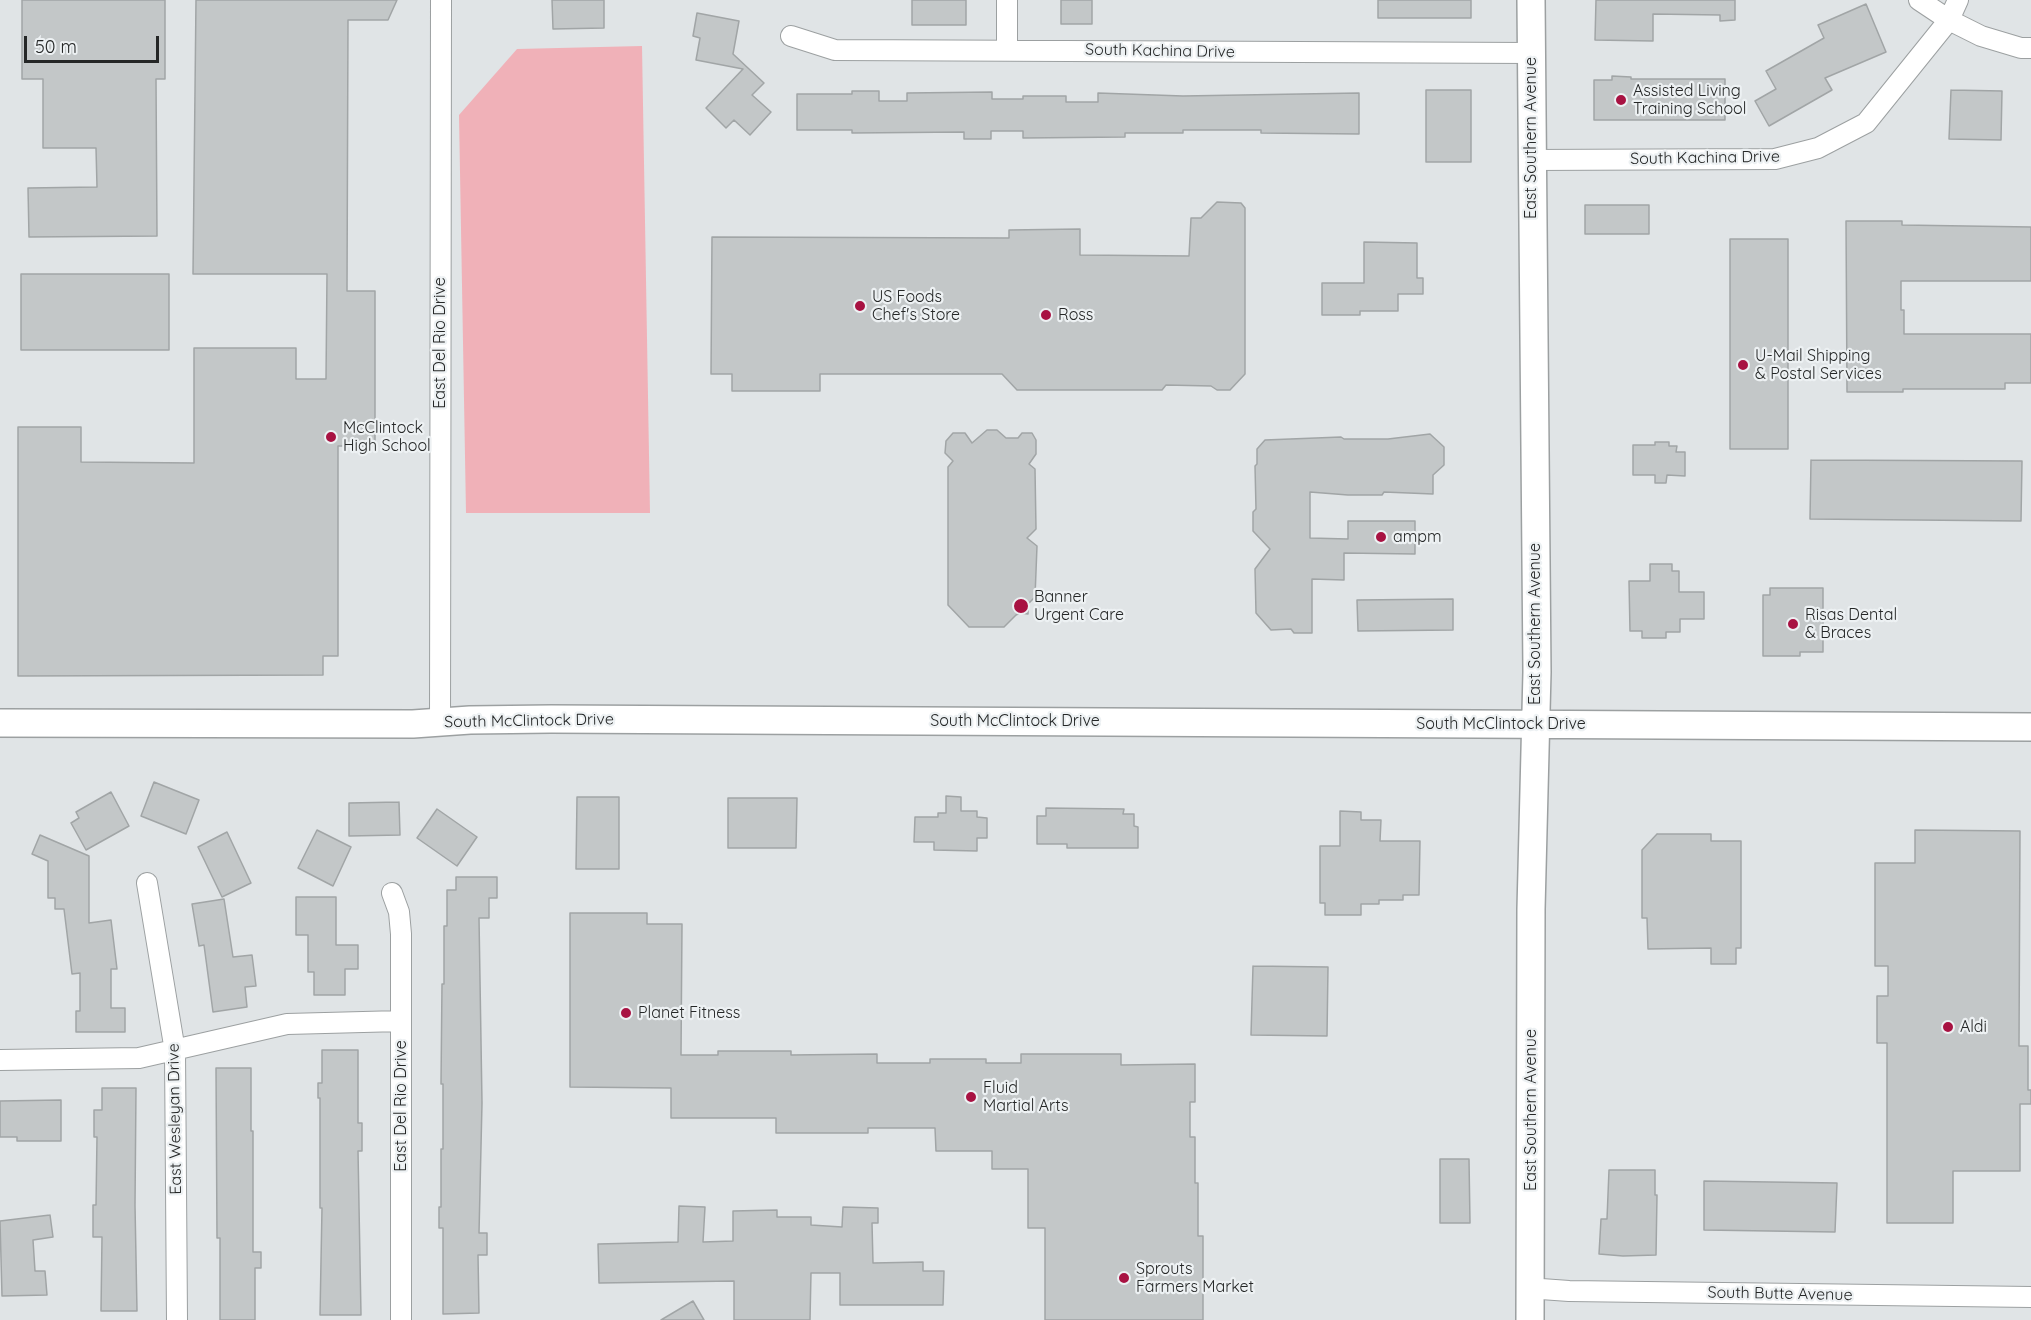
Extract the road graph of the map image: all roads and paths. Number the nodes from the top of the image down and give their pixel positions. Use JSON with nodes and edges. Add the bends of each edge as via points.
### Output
{"nodes":[{"id":1,"x":441,"y":0,"type":"edge"},
{"id":2,"x":1007,"y":0,"type":"edge"},
{"id":3,"x":1531,"y":0,"type":"edge"},
{"id":4,"x":1919,"y":0,"type":"edge"},
{"id":5,"x":1958,"y":0,"type":"edge"},
{"id":6,"x":1949,"y":20,"type":"junction"},
{"id":7,"x":791,"y":36,"type":"dead end"},
{"id":8,"x":2031,"y":48,"type":"edge"},
{"id":9,"x":1007,"y":50,"type":"junction"},
{"id":10,"x":1531,"y":53,"type":"junction"},
{"id":11,"x":1532,"y":160,"type":"junction"},
{"id":12,"x":440,"y":722,"type":"junction"},
{"id":13,"x":0,"y":723,"type":"edge"},
{"id":14,"x":1535,"y":724,"type":"junction"},
{"id":15,"x":2031,"y":727,"type":"edge"},
{"id":16,"x":147,"y":884,"type":"dead end"},
{"id":17,"x":392,"y":893,"type":"dead end"},
{"id":18,"x":401,"y":1021,"type":"junction"},
{"id":19,"x":175,"y":1051,"type":"junction"},
{"id":20,"x":0,"y":1060,"type":"edge"},
{"id":21,"x":1530,"y":1286,"type":"junction"},
{"id":22,"x":2031,"y":1297,"type":"edge"},
{"id":23,"x":177,"y":1320,"type":"edge"},
{"id":24,"x":401,"y":1320,"type":"edge"},
{"id":25,"x":1530,"y":1320,"type":"edge"}],
"edges":[{"from":1,"to":12,"type":"street","name":"East Del Rio Drive"},
{"from":2,"to":9,"type":"street"},
{"from":3,"to":10,"type":"main road","name":"East Southern Avenue"},
{"from":4,"to":6,"type":"street"},
{"from":5,"to":6,"type":"street","name":"South Kachina Drive"},
{"from":6,"to":8,"type":"street","via":[[1981,36]]},
{"from":6,"to":11,"type":"street","name":"South Kachina Drive","via":[[1866,123],[1818,148],[1775,159]]},
{"from":7,"to":9,"type":"street","name":"South Kachina Drive","via":[[835,50]]},
{"from":9,"to":10,"type":"street","name":"South Kachina Drive"},
{"from":10,"to":11,"type":"main road","name":"East Southern Avenue"},
{"from":11,"to":14,"type":"main road","name":"East Southern Avenue"},
{"from":12,"to":13,"type":"main road","name":"South McClintock Drive"},
{"from":12,"to":14,"type":"main road","name":"South McClintock Drive"},
{"from":14,"to":15,"type":"main road","name":"South McClintock Drive"},
{"from":14,"to":21,"type":"main road","name":"East Southern Avenue"},
{"from":16,"to":19,"type":"street","name":"East Wesleyan Drive"},
{"from":17,"to":18,"type":"street","name":"East Del Rio Drive","via":[[400,923]]},
{"from":18,"to":19,"type":"street","via":[[288,1024]]},
{"from":18,"to":24,"type":"street","name":"East Del Rio Drive"},
{"from":19,"to":20,"type":"street","via":[[121,1059]]},
{"from":19,"to":23,"type":"street","name":"East Wesleyan Drive"},
{"from":21,"to":22,"type":"street","name":"South Butte Avenue","via":[[1569,1291]]},
{"from":21,"to":25,"type":"main road","name":"East Southern Avenue"}]}
